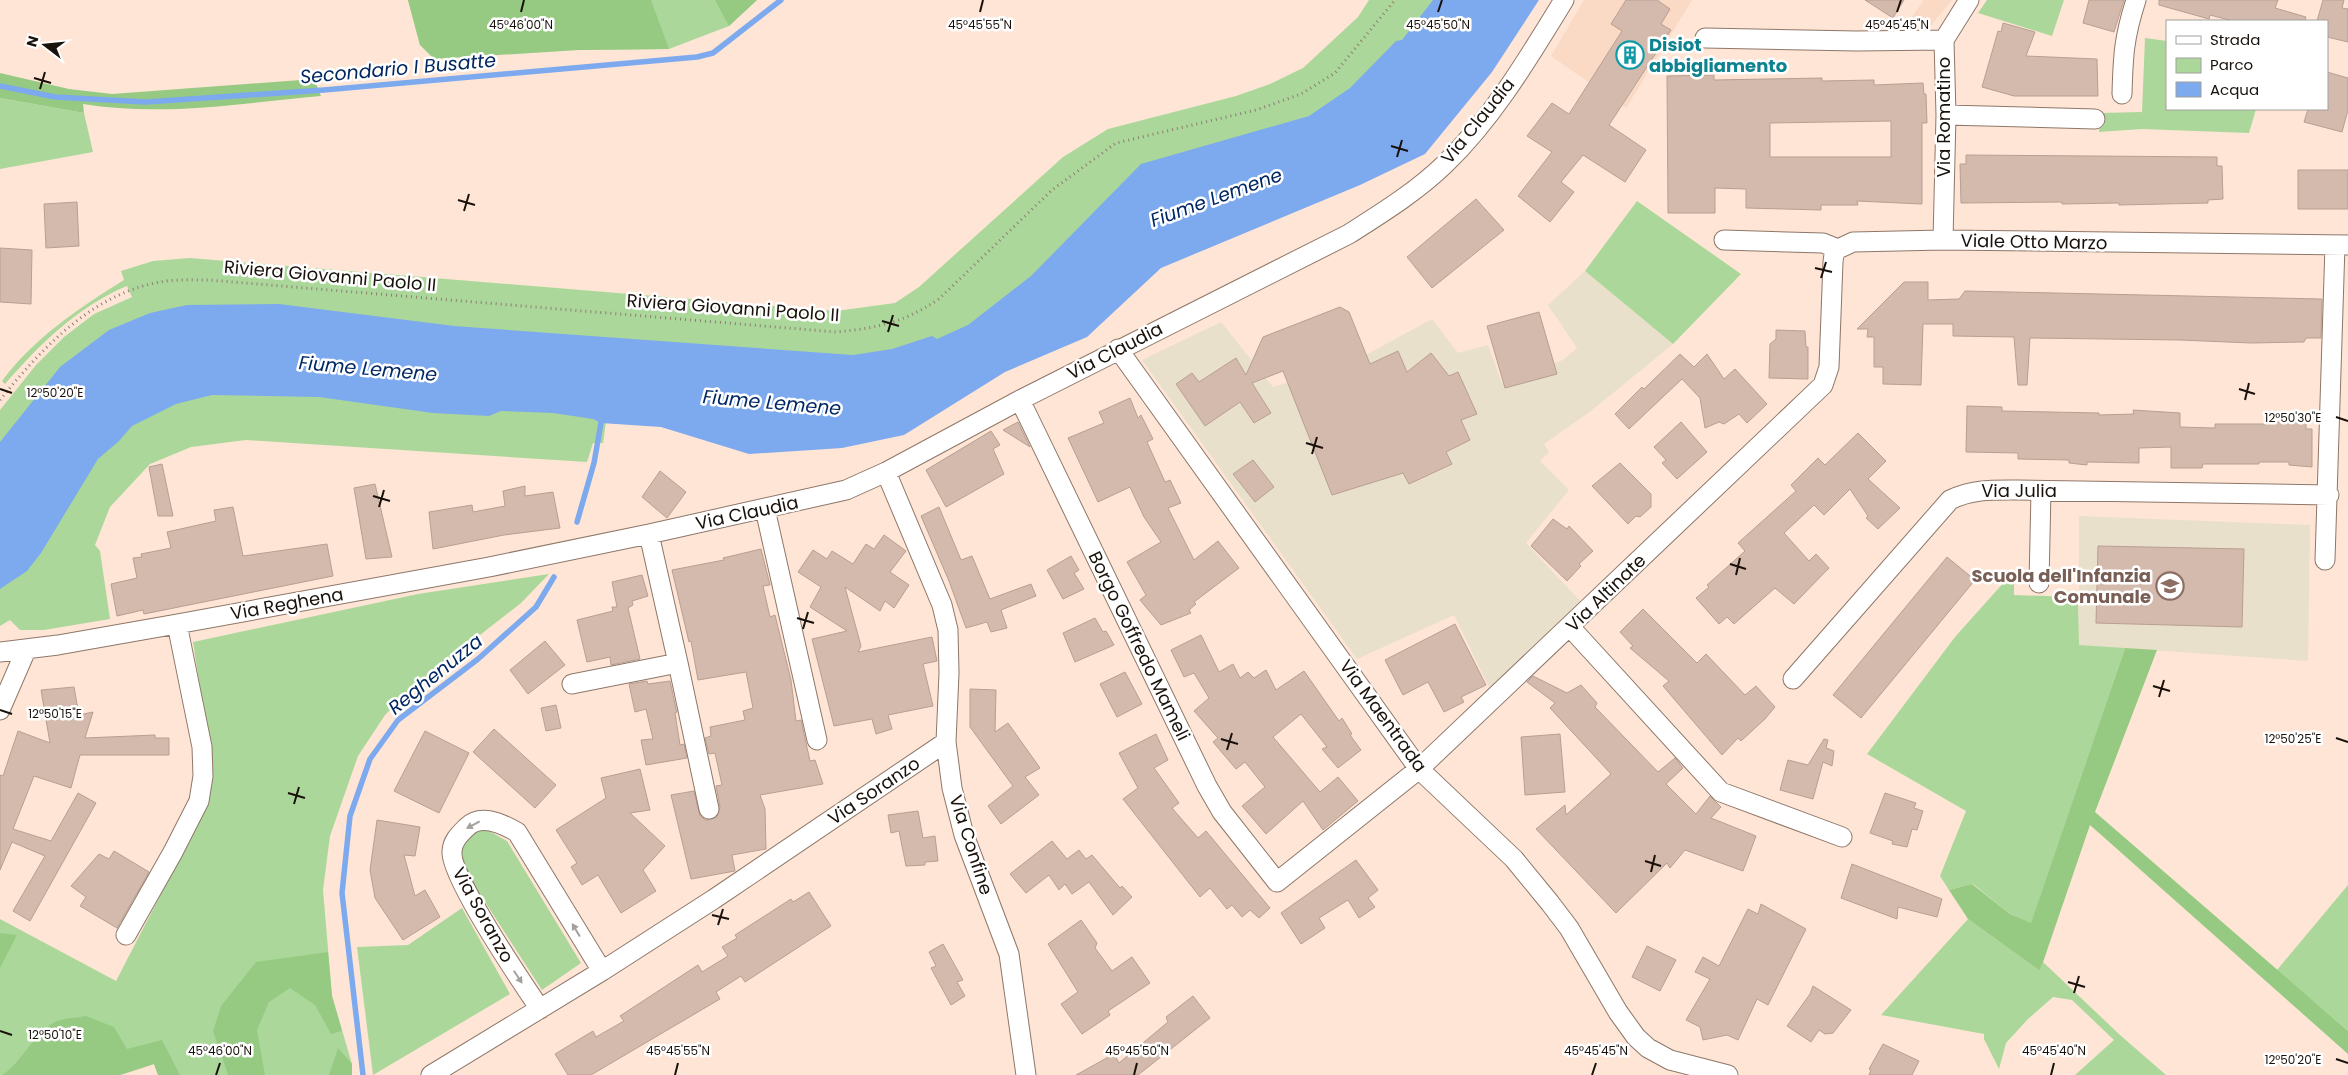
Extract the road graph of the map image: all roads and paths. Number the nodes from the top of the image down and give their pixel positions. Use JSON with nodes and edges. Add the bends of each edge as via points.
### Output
{"nodes":[{"id":1,"x":1395,"y":0,"type":"edge"},
{"id":2,"x":1564,"y":0,"type":"edge"},
{"id":3,"x":1969,"y":0,"type":"edge"},
{"id":4,"x":2136,"y":0,"type":"edge"},
{"id":5,"x":1705,"y":38,"type":"dead end"},
{"id":6,"x":1944,"y":40,"type":"junction"},
{"id":7,"x":2122,"y":94,"type":"dead end"},
{"id":8,"x":1946,"y":115,"type":"junction"},
{"id":9,"x":2095,"y":119,"type":"dead end"},
{"id":10,"x":1724,"y":240,"type":"dead end"},
{"id":11,"x":1943,"y":240,"type":"junction"},
{"id":12,"x":2341,"y":245,"type":"edge"},
{"id":13,"x":1838,"y":249,"type":"junction"},
{"id":14,"x":1118,"y":349,"type":"junction"},
{"id":15,"x":0,"y":400,"type":"edge"},
{"id":16,"x":1020,"y":400,"type":"junction"},
{"id":17,"x":886,"y":472,"type":"junction"},
{"id":18,"x":2041,"y":491,"type":"junction"},
{"id":19,"x":2328,"y":495,"type":"junction"},
{"id":20,"x":765,"y":510,"type":"junction"},
{"id":21,"x":650,"y":534,"type":"junction"},
{"id":22,"x":572,"y":550,"type":"joint"},
{"id":23,"x":2325,"y":560,"type":"dead end"},
{"id":24,"x":2039,"y":582,"type":"dead end"},
{"id":25,"x":177,"y":624,"type":"junction"},
{"id":26,"x":1570,"y":627,"type":"junction"},
{"id":27,"x":26,"y":650,"type":"junction"},
{"id":28,"x":0,"y":652,"type":"edge"},
{"id":29,"x":678,"y":663,"type":"junction"},
{"id":30,"x":1793,"y":678,"type":"dead end"},
{"id":31,"x":572,"y":684,"type":"dead end"},
{"id":32,"x":0,"y":710,"type":"edge"},
{"id":33,"x":817,"y":740,"type":"dead end"},
{"id":34,"x":946,"y":742,"type":"junction"},
{"id":35,"x":1419,"y":769,"type":"junction"},
{"id":36,"x":709,"y":809,"type":"dead end"},
{"id":37,"x":1842,"y":836,"type":"dead end"},
{"id":38,"x":1276,"y":882,"type":"joint"},
{"id":39,"x":126,"y":935,"type":"dead end"},
{"id":40,"x":602,"y":971,"type":"junction"},
{"id":41,"x":540,"y":1009,"type":"junction"},
{"id":42,"x":431,"y":1075,"type":"edge"},
{"id":43,"x":1026,"y":1075,"type":"edge"},
{"id":44,"x":1728,"y":1075,"type":"edge"}],
"edges":[{"from":1,"to":15,"type":"path","name":"Riviera Giovanni Paolo II","via":[[1335,73],[1302,94],[1256,110],[1116,143],[1052,190],[939,299],[920,312],[873,329],[836,332],[209,280],[175,280],[158,282],[118,297],[63,331]]},
{"from":2,"to":14,"type":"street","name":"Via Claudia","via":[[1491,111],[1464,145],[1419,187],[1349,234]]},
{"from":3,"to":6,"type":"street","name":"Via Romatino"},
{"from":4,"to":7,"type":"street","via":[[2123,51]]},
{"from":5,"to":6,"type":"street"},
{"from":6,"to":8,"type":"street","name":"Via Romatino"},
{"from":8,"to":9,"type":"street"},
{"from":8,"to":11,"type":"street","name":"Via Romatino"},
{"from":10,"to":13,"type":"street","via":[[1823,243]]},
{"from":11,"to":12,"type":"street","name":"Viale Otto Marzo"},
{"from":11,"to":13,"type":"street","name":"Viale Otto Marzo","via":[[1853,242]]},
{"from":12,"to":19,"type":"street"},
{"from":13,"to":26,"type":"street","name":"Via Altinate","via":[[1833,262],[1829,367],[1823,386]]},
{"from":14,"to":16,"type":"street","name":"Via Claudia"},
{"from":14,"to":35,"type":"street","name":"Via Maentrada"},
{"from":16,"to":17,"type":"street","name":"Via Claudia"},
{"from":16,"to":38,"type":"street","name":"Borgo Goffredo Mameli","via":[[1207,786],[1222,812]]},
{"from":17,"to":20,"type":"street","name":"Via Claudia","via":[[846,490]]},
{"from":17,"to":34,"type":"street","name":"Via Confine","via":[[942,605],[948,630]]},
{"from":18,"to":19,"type":"street","name":"Via Julia"},
{"from":18,"to":24,"type":"street"},
{"from":18,"to":30,"type":"street","name":"Via Julia","via":[[1978,490],[1950,500]]},
{"from":19,"to":23,"type":"street"},
{"from":20,"to":21,"type":"street","name":"Via Claudia"},
{"from":20,"to":33,"type":"street"},
{"from":21,"to":22,"type":"street","name":"Via Claudia"},
{"from":21,"to":29,"type":"street"},
{"from":22,"to":25,"type":"street","name":"Via Reghena"},
{"from":25,"to":27,"type":"street","name":"Via Reghena"},
{"from":25,"to":39,"type":"street","via":[[202,747],[204,776],[199,801]]},
{"from":26,"to":35,"type":"street","name":"Via Altinate"},
{"from":26,"to":37,"type":"street","via":[[1721,792]]},
{"from":27,"to":28,"type":"street","name":"Via Reghena"},
{"from":27,"to":32,"type":"street"},
{"from":29,"to":31,"type":"street"},
{"from":29,"to":36,"type":"street"},
{"from":34,"to":40,"type":"street","name":"Via Soranzo"},
{"from":34,"to":43,"type":"street","name":"Via Confine","via":[[952,788],[964,835],[1009,954]]},
{"from":35,"to":38,"type":"street","name":"Via Altinate"},
{"from":35,"to":44,"type":"street","name":"Via Maentrada","via":[[1514,859],[1550,902],[1636,1037],[1670,1060]]},
{"from":40,"to":41,"type":"street","name":"Via Soranzo"},
{"from":40,"to":41,"type":"street","name":"Via Soranzo","one_way":true,"via":[[517,832],[502,824],[483,820],[469,825],[454,842],[451,854],[456,873]]},
{"from":41,"to":42,"type":"street","name":"Via Soranzo"}]}
